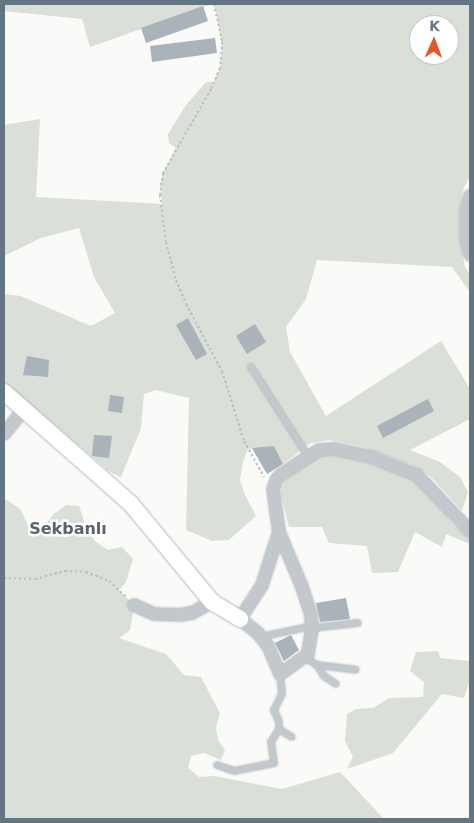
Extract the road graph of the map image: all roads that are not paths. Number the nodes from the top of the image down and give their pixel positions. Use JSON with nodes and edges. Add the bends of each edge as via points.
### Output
{"nodes":[{"id":1,"x":470,"y":196,"type":"edge"},
{"id":2,"x":470,"y":255,"type":"edge"},
{"id":3,"x":251,"y":367,"type":"dead end"},
{"id":4,"x":4,"y":392,"type":"edge"},
{"id":5,"x":24,"y":410,"type":"junction"},
{"id":6,"x":4,"y":434,"type":"edge"},
{"id":7,"x":308,"y":456,"type":"junction"},
{"id":8,"x":470,"y":531,"type":"edge"},
{"id":9,"x":279,"y":532,"type":"junction"},
{"id":10,"x":212,"y":602,"type":"junction"},
{"id":11,"x":134,"y":605,"type":"road end"},
{"id":12,"x":240,"y":619,"type":"junction"},
{"id":13,"x":358,"y":623,"type":"dead end"},
{"id":14,"x":312,"y":627,"type":"junction"},
{"id":15,"x":260,"y":637,"type":"junction"},
{"id":16,"x":305,"y":658,"type":"junction"},
{"id":17,"x":318,"y":666,"type":"junction"},
{"id":18,"x":356,"y":670,"type":"dead end"},
{"id":19,"x":280,"y":674,"type":"junction"},
{"id":20,"x":336,"y":684,"type":"dead end"},
{"id":21,"x":279,"y":729,"type":"junction"},
{"id":22,"x":292,"y":737,"type":"dead end"},
{"id":23,"x":217,"y":765,"type":"dead end"}],
"edges":[{"from":1,"to":2,"type":"street","via":[[466,210]]},
{"from":3,"to":7,"type":"lane"},
{"from":4,"to":5,"type":"street"},
{"from":5,"to":6,"type":"street"},
{"from":5,"to":10,"type":"street","via":[[131,504]]},
{"from":7,"to":8,"type":"street","via":[[326,449],[348,451],[411,472],[430,487]]},
{"from":7,"to":9,"type":"street","via":[[282,474],[273,489]]},
{"from":9,"to":12,"type":"street","via":[[262,585]]},
{"from":9,"to":14,"type":"street","via":[[302,587]]},
{"from":10,"to":11,"type":"street","via":[[192,613],[179,615],[154,614]]},
{"from":10,"to":12,"type":"street"},
{"from":12,"to":15,"type":"street"},
{"from":13,"to":14,"type":"lane"},
{"from":14,"to":15,"type":"lane"},
{"from":14,"to":16,"type":"street","via":[[310,648]]},
{"from":15,"to":19,"type":"street","via":[[268,646]]},
{"from":16,"to":17,"type":"lane"},
{"from":16,"to":19,"type":"street"},
{"from":17,"to":18,"type":"lane"},
{"from":17,"to":20,"type":"lane","via":[[324,676]]},
{"from":19,"to":21,"type":"lane","via":[[282,694],[274,710]]},
{"from":21,"to":22,"type":"lane"},
{"from":21,"to":23,"type":"lane","via":[[271,742],[274,763],[234,771]]}]}
